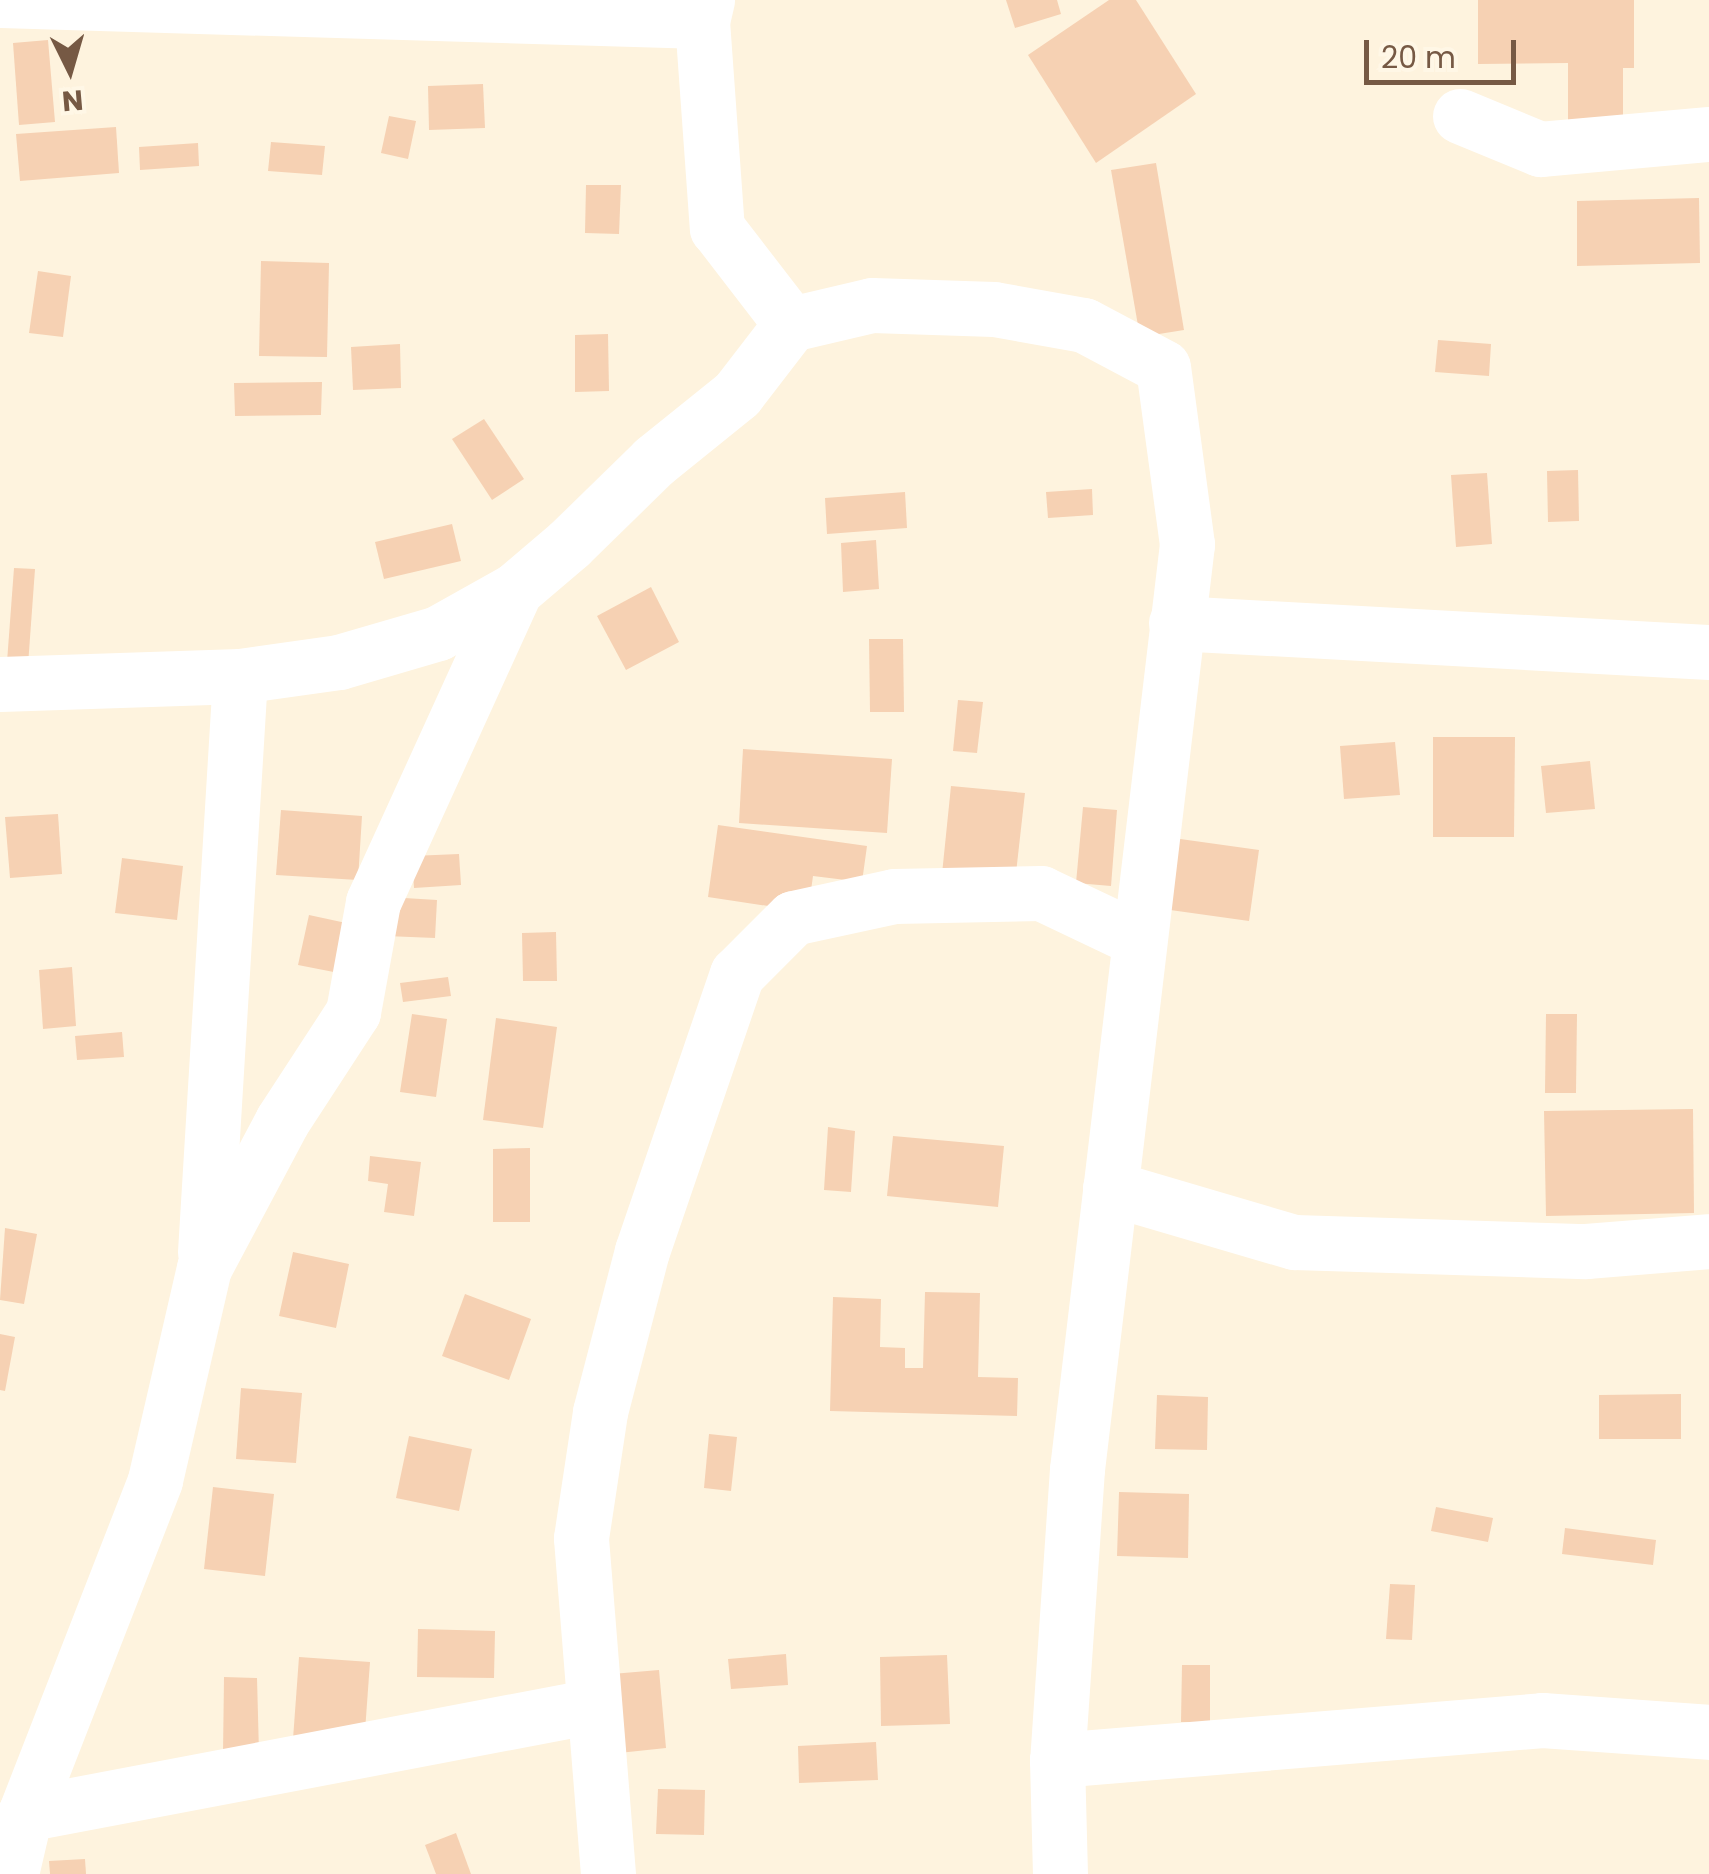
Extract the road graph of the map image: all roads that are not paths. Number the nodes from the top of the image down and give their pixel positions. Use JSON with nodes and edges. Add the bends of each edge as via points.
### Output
{"nodes":[{"id":1,"x":1,"y":0,"type":"edge"},
{"id":2,"x":247,"y":6,"type":"edge"},
{"id":3,"x":704,"y":11,"type":"edge"},
{"id":4,"x":1460,"y":116,"type":"dead end"},
{"id":5,"x":1709,"y":134,"type":"edge"},
{"id":6,"x":790,"y":324,"type":"junction"},
{"id":7,"x":515,"y":590,"type":"junction"},
{"id":8,"x":1176,"y":623,"type":"junction"},
{"id":9,"x":1709,"y":652,"type":"edge"},
{"id":10,"x":240,"y":676,"type":"junction"},
{"id":11,"x":0,"y":684,"type":"edge"},
{"id":12,"x":1138,"y":938,"type":"junction"},
{"id":13,"x":1110,"y":1188,"type":"junction"},
{"id":14,"x":1709,"y":1241,"type":"edge"},
{"id":15,"x":204,"y":1268,"type":"junction"},
{"id":16,"x":592,"y":1706,"type":"junction"},
{"id":17,"x":1709,"y":1732,"type":"edge"},
{"id":18,"x":1057,"y":1760,"type":"junction"},
{"id":19,"x":26,"y":1814,"type":"junction"},
{"id":20,"x":11,"y":1874,"type":"edge"},
{"id":21,"x":608,"y":1874,"type":"edge"},
{"id":22,"x":1060,"y":1874,"type":"edge"}],
"edges":[{"from":1,"to":2,"type":"street"},
{"from":2,"to":3,"type":"street"},
{"from":3,"to":6,"type":"street","via":[[717,228]]},
{"from":4,"to":5,"type":"street","via":[[1540,149]]},
{"from":6,"to":7,"type":"street","via":[[737,394]]},
{"from":6,"to":8,"type":"street","via":[[872,306],[994,309],[1084,325],[1162,367],[1187,544]]},
{"from":7,"to":10,"type":"street","via":[[438,633],[339,662]]},
{"from":7,"to":15,"type":"street","via":[[373,902],[353,1012],[282,1121]]},
{"from":8,"to":9,"type":"street"},
{"from":8,"to":12,"type":"street"},
{"from":10,"to":11,"type":"street"},
{"from":10,"to":15,"type":"street"},
{"from":12,"to":13,"type":"street"},
{"from":12,"to":16,"type":"street","via":[[1041,893],[894,896],[793,918],[737,974],[642,1251],[600,1412],[581,1538]]},
{"from":13,"to":14,"type":"street","via":[[1294,1242],[1586,1251]]},
{"from":13,"to":18,"type":"street","via":[[1078,1469]]},
{"from":15,"to":19,"type":"street","via":[[155,1480]]},
{"from":16,"to":19,"type":"street"},
{"from":16,"to":21,"type":"street"},
{"from":17,"to":18,"type":"street","via":[[1542,1720]]},
{"from":18,"to":22,"type":"street"},
{"from":19,"to":20,"type":"street"}]}
